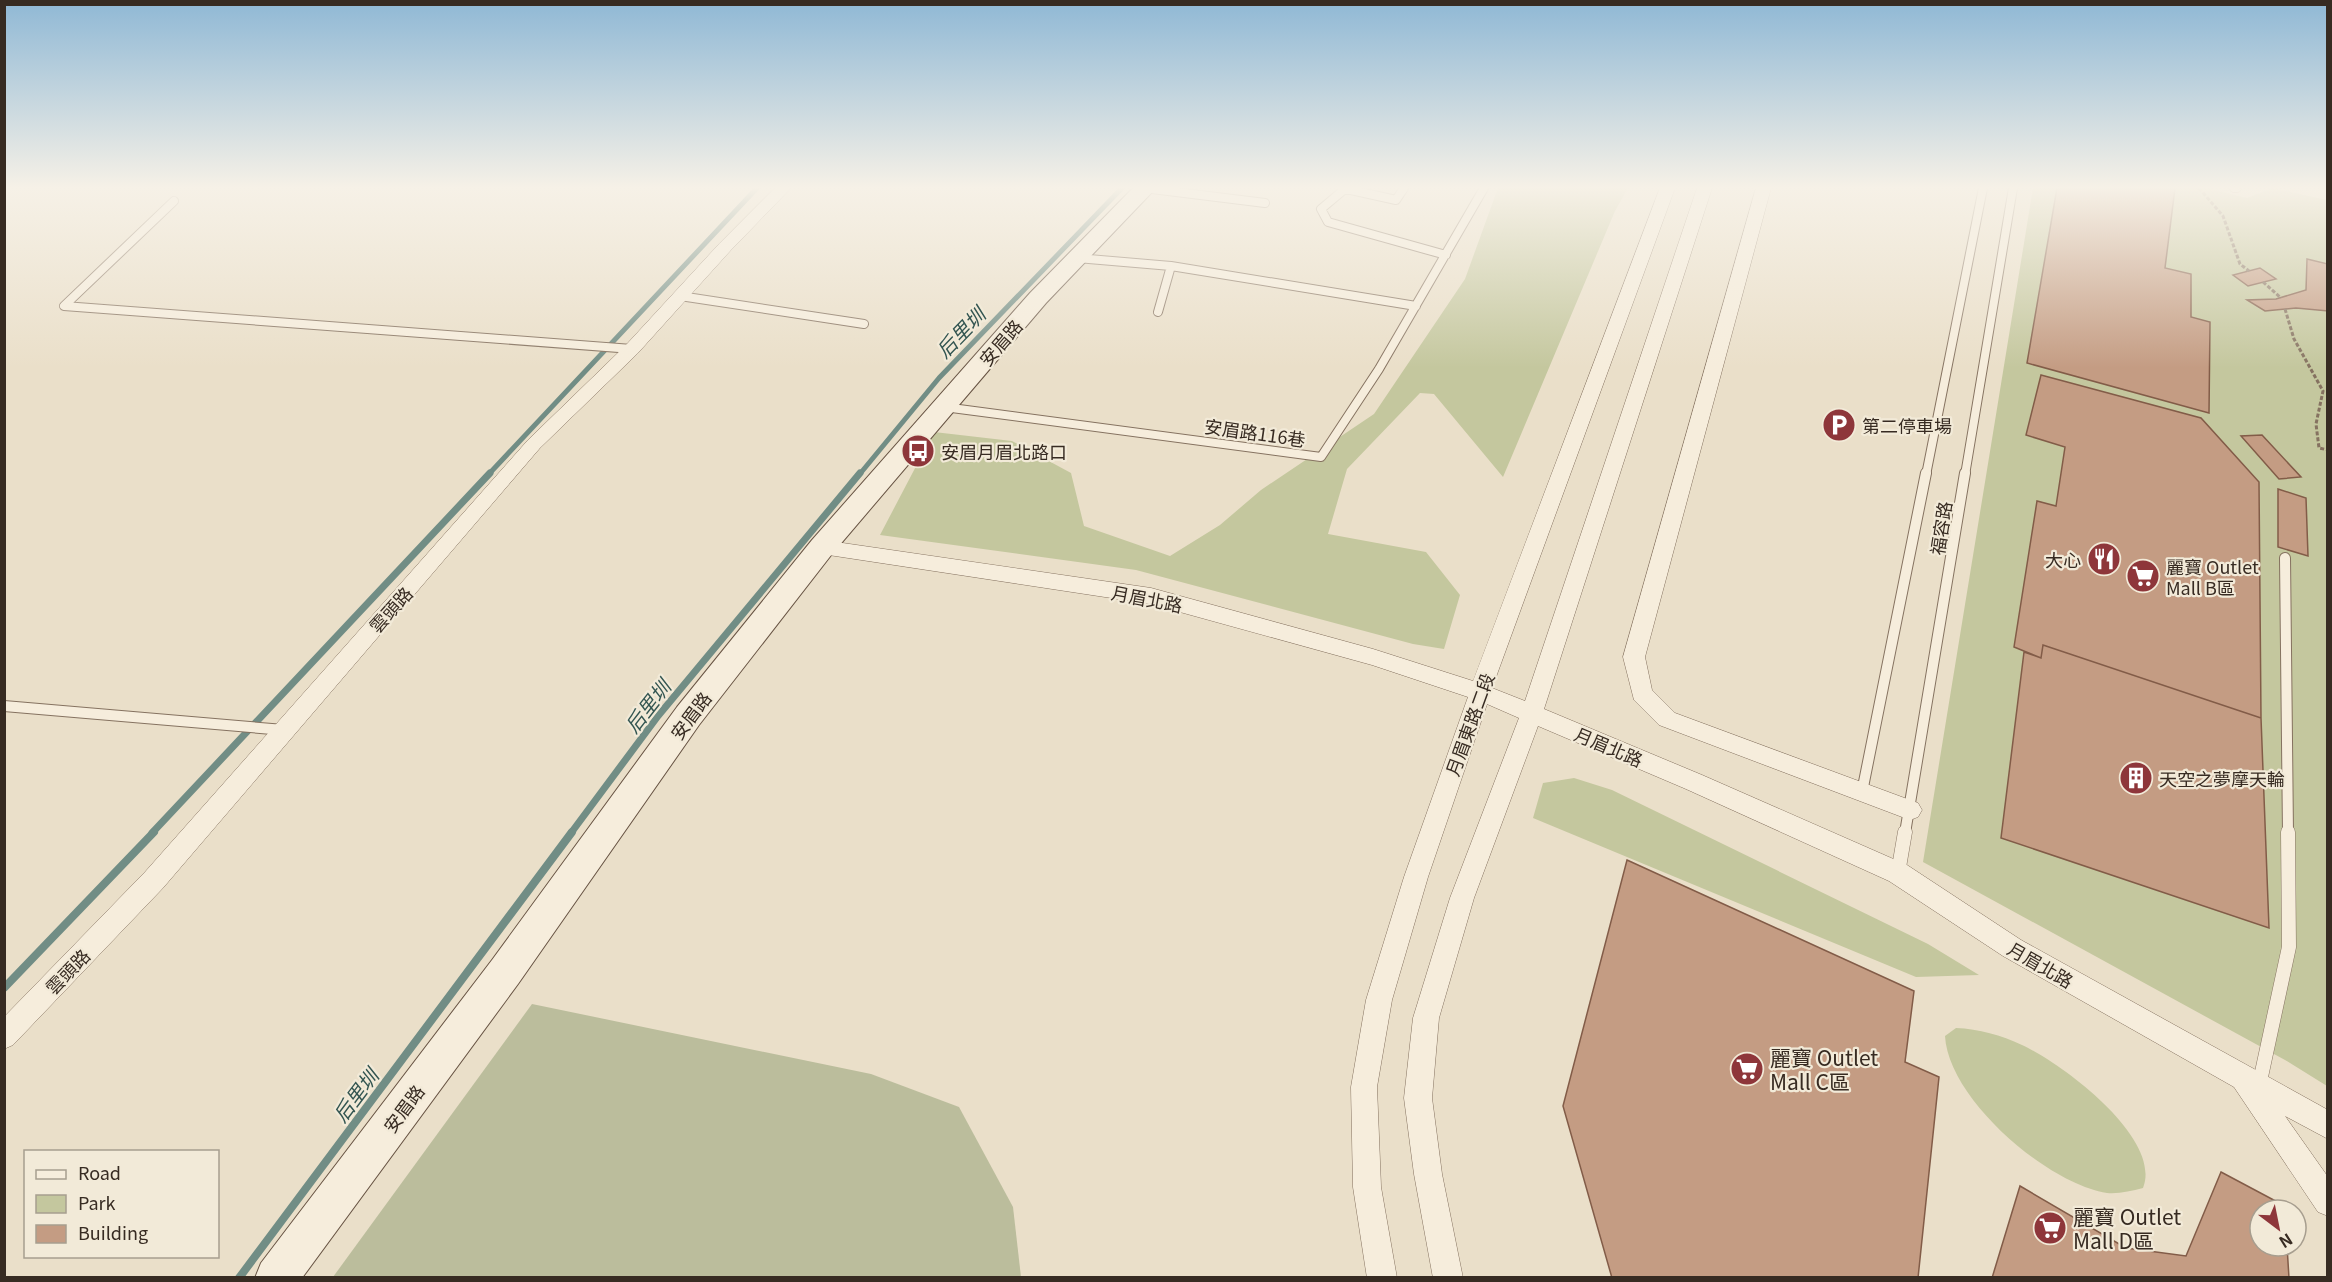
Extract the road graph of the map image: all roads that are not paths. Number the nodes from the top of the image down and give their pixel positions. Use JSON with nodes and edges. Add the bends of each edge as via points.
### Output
{"nodes":[{"id":1,"x":125,"y":248,"type":"edge"},
{"id":2,"x":727,"y":248,"type":"edge"},
{"id":3,"x":1087,"y":248,"type":"edge"},
{"id":4,"x":1420,"y":248,"type":"edge"},
{"id":5,"x":1450,"y":248,"type":"edge"},
{"id":6,"x":1646,"y":248,"type":"edge"},
{"id":7,"x":1685,"y":248,"type":"edge"},
{"id":8,"x":1747,"y":248,"type":"edge"},
{"id":9,"x":1971,"y":248,"type":"edge"},
{"id":10,"x":2003,"y":248,"type":"edge"},
{"id":11,"x":1446,"y":255,"type":"junction"},
{"id":12,"x":1077,"y":258,"type":"junction"},
{"id":13,"x":1171,"y":266,"type":"junction"},
{"id":14,"x":680,"y":297,"type":"junction"},
{"id":15,"x":1416,"y":306,"type":"junction"},
{"id":16,"x":1158,"y":312,"type":"dead end"},
{"id":17,"x":864,"y":324,"type":"dead end"},
{"id":18,"x":632,"y":348,"type":"junction"},
{"id":19,"x":944,"y":407,"type":"junction"},
{"id":20,"x":822,"y":547,"type":"junction"},
{"id":21,"x":2285,"y":558,"type":"dead end"},
{"id":22,"x":1480,"y":692,"type":"junction"},
{"id":23,"x":4,"y":706,"type":"edge"},
{"id":24,"x":1532,"y":714,"type":"junction"},
{"id":25,"x":284,"y":730,"type":"junction"},
{"id":26,"x":1862,"y":792,"type":"junction"},
{"id":27,"x":1910,"y":810,"type":"junction"},
{"id":28,"x":1898,"y":873,"type":"junction"},
{"id":29,"x":4,"y":1036,"type":"edge"},
{"id":30,"x":2250,"y":1082,"type":"junction"},
{"id":31,"x":2328,"y":1125,"type":"edge"},
{"id":32,"x":2328,"y":1202,"type":"edge"},
{"id":33,"x":276,"y":1278,"type":"edge"},
{"id":34,"x":1382,"y":1278,"type":"edge"},
{"id":35,"x":1448,"y":1278,"type":"edge"}],
"edges":[{"from":1,"to":18,"type":"lane","via":[[64,306]]},
{"from":2,"to":14,"type":"street","name":"雲頭路"},
{"from":3,"to":12,"type":"street","name":"安眉路"},
{"from":4,"to":11,"type":"lane"},
{"from":5,"to":11,"type":"lane","name":"安眉路116巷"},
{"from":6,"to":22,"type":"street","name":"月眉東路二段"},
{"from":7,"to":24,"type":"street"},
{"from":8,"to":26,"type":"street","via":[[1634,657],[1642,694],[1667,719]]},
{"from":9,"to":26,"type":"lane"},
{"from":10,"to":27,"type":"lane","name":"福容路"},
{"from":11,"to":15,"type":"lane","name":"安眉路116巷"},
{"from":12,"to":13,"type":"lane"},
{"from":12,"to":19,"type":"street","name":"安眉路"},
{"from":13,"to":15,"type":"lane"},
{"from":13,"to":16,"type":"lane"},
{"from":14,"to":17,"type":"lane"},
{"from":14,"to":18,"type":"street","name":"雲頭路"},
{"from":15,"to":19,"type":"lane","name":"安眉路116巷","via":[[1321,457]]},
{"from":18,"to":25,"type":"street","name":"雲頭路","via":[[534,444]]},
{"from":19,"to":20,"type":"street","name":"安眉路"},
{"from":20,"to":22,"type":"street","name":"月眉北路","via":[[1151,596],[1372,657]]},
{"from":20,"to":33,"type":"street","name":"安眉路","via":[[688,716],[505,972]]},
{"from":21,"to":30,"type":"lane","via":[[2289,947]]},
{"from":22,"to":24,"type":"street","name":"月眉北路"},
{"from":22,"to":34,"type":"street","name":"月眉東路二段","via":[[1416,877],[1373,1032],[1364,1087],[1367,1187]]},
{"from":23,"to":25,"type":"lane"},
{"from":24,"to":28,"type":"street","name":"月眉北路"},
{"from":24,"to":35,"type":"street","via":[[1462,898],[1426,1018],[1418,1098]]},
{"from":25,"to":29,"type":"street","name":"雲頭路","via":[[154,879]]},
{"from":26,"to":27,"type":"street"},
{"from":27,"to":28,"type":"lane","name":"福容路"},
{"from":28,"to":30,"type":"street","name":"月眉北路","via":[[2012,948]]},
{"from":30,"to":31,"type":"street","name":"月眉北路"},
{"from":30,"to":32,"type":"street"}]}
